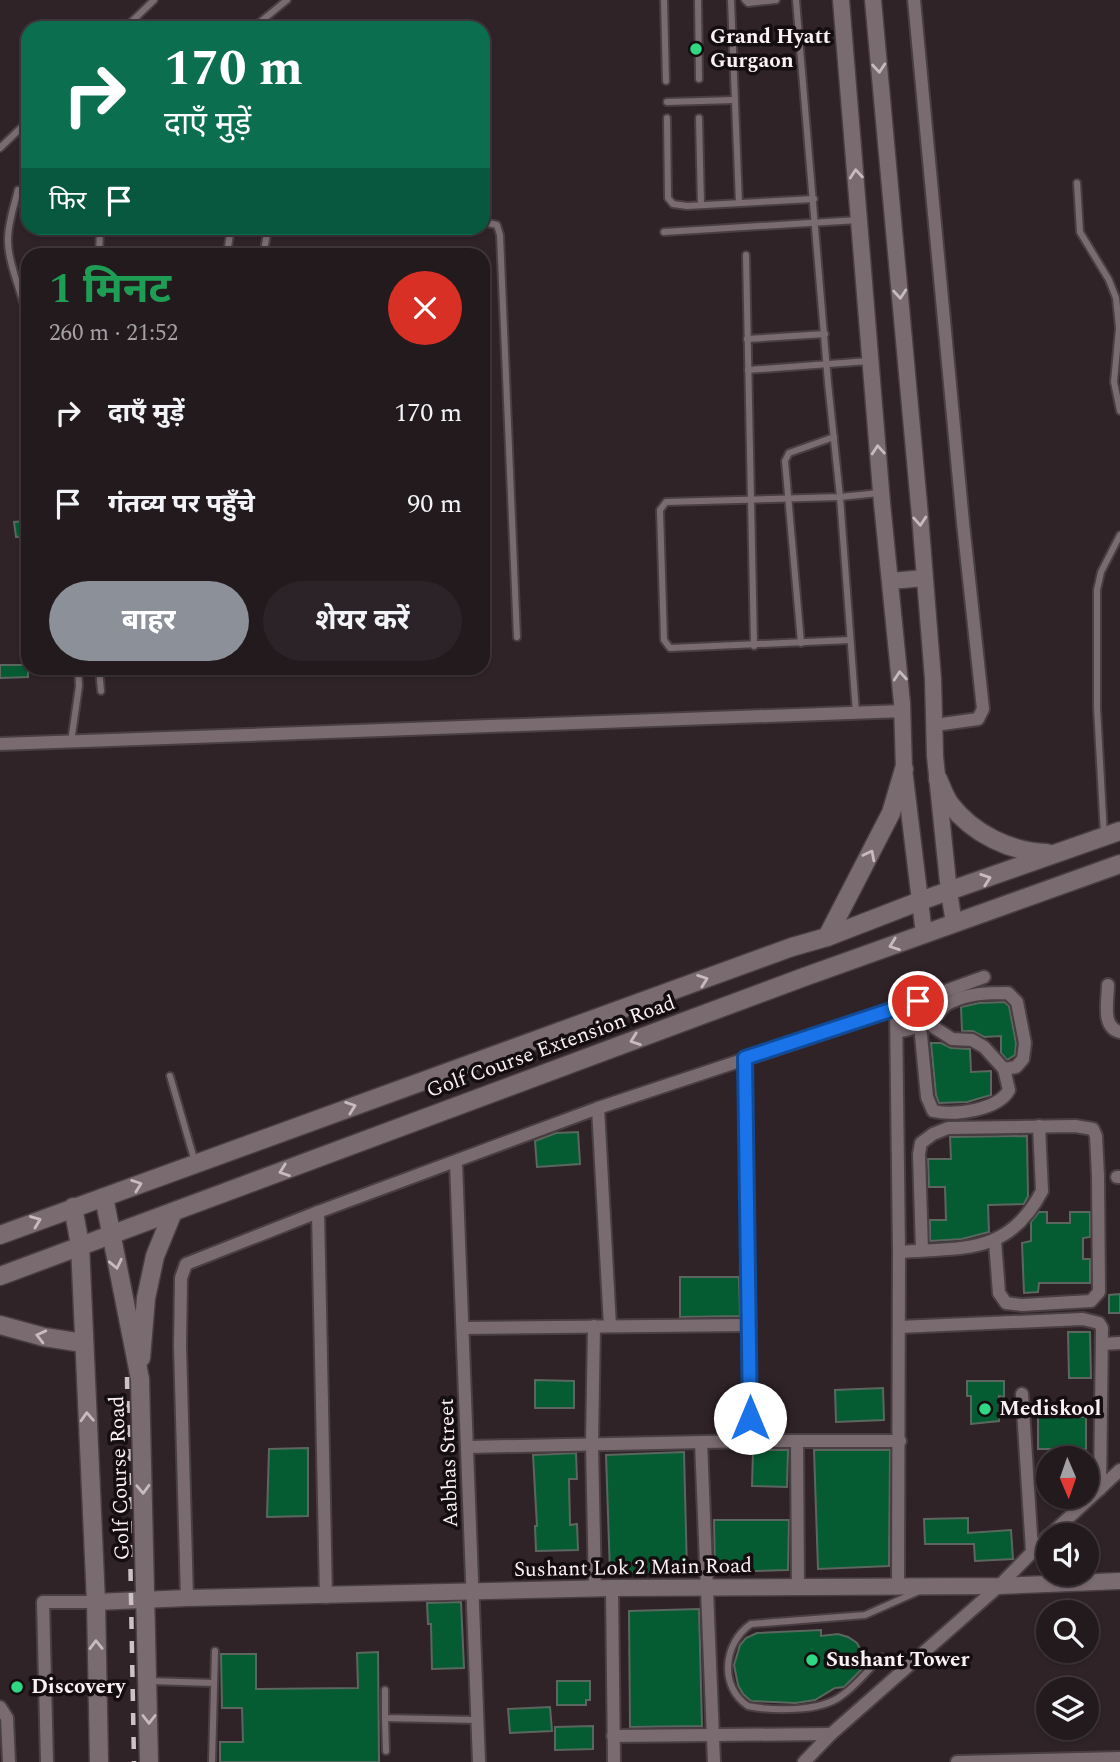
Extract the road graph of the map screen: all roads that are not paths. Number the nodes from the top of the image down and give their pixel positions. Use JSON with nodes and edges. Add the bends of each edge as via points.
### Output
{"nodes":[{"id":1,"x":154,"y":0,"type":"edge"},
{"id":2,"x":287,"y":0,"type":"edge"},
{"id":3,"x":664,"y":0,"type":"edge"},
{"id":4,"x":698,"y":0,"type":"edge"},
{"id":5,"x":731,"y":0,"type":"edge"},
{"id":6,"x":745,"y":0,"type":"edge"},
{"id":7,"x":776,"y":0,"type":"edge"},
{"id":8,"x":796,"y":0,"type":"edge"},
{"id":9,"x":841,"y":0,"type":"edge"},
{"id":10,"x":873,"y":0,"type":"edge"},
{"id":11,"x":914,"y":0,"type":"edge"},
{"id":12,"x":132,"y":21,"type":"edge"},
{"id":13,"x":262,"y":21,"type":"edge"},
{"id":14,"x":699,"y":79,"type":"dead end"},
{"id":15,"x":666,"y":81,"type":"dead end"},
{"id":16,"x":734,"y":100,"type":"junction"},
{"id":17,"x":667,"y":102,"type":"dead end"},
{"id":18,"x":667,"y":118,"type":"dead end"},
{"id":19,"x":699,"y":118,"type":"dead end"},
{"id":20,"x":21,"y":128,"type":"edge"},
{"id":21,"x":0,"y":148,"type":"edge"},
{"id":22,"x":1077,"y":183,"type":"dead end"},
{"id":23,"x":18,"y":190,"type":"dead end"},
{"id":24,"x":814,"y":199,"type":"junction"},
{"id":25,"x":739,"y":203,"type":"junction"},
{"id":26,"x":701,"y":205,"type":"junction"},
{"id":27,"x":860,"y":220,"type":"junction"},
{"id":28,"x":815,"y":223,"type":"junction"},
{"id":29,"x":490,"y":224,"type":"edge"},
{"id":30,"x":664,"y":232,"type":"dead end"},
{"id":31,"x":746,"y":255,"type":"dead end"},
{"id":32,"x":21,"y":289,"type":"edge"},
{"id":33,"x":825,"y":334,"type":"junction"},
{"id":34,"x":747,"y":340,"type":"junction"},
{"id":35,"x":871,"y":361,"type":"junction"},
{"id":36,"x":826,"y":365,"type":"junction"},
{"id":37,"x":748,"y":370,"type":"junction"},
{"id":38,"x":1120,"y":411,"type":"edge"},
{"id":39,"x":834,"y":437,"type":"junction"},
{"id":40,"x":881,"y":493,"type":"junction"},
{"id":41,"x":840,"y":498,"type":"junction"},
{"id":42,"x":750,"y":499,"type":"junction"},
{"id":43,"x":788,"y":499,"type":"junction"},
{"id":44,"x":1120,"y":535,"type":"edge"},
{"id":45,"x":924,"y":578,"type":"junction"},
{"id":46,"x":891,"y":581,"type":"junction"},
{"id":47,"x":517,"y":637,"type":"dead end"},
{"id":48,"x":850,"y":640,"type":"junction"},
{"id":49,"x":801,"y":643,"type":"junction"},
{"id":50,"x":754,"y":646,"type":"junction"},
{"id":51,"x":78,"y":675,"type":"edge"},
{"id":52,"x":100,"y":675,"type":"edge"},
{"id":53,"x":101,"y":691,"type":"dead end"},
{"id":54,"x":902,"y":711,"type":"junction"},
{"id":55,"x":856,"y":713,"type":"junction"},
{"id":56,"x":934,"y":725,"type":"junction"},
{"id":57,"x":71,"y":742,"type":"junction"},
{"id":58,"x":0,"y":744,"type":"edge"},
{"id":59,"x":904,"y":769,"type":"junction"},
{"id":60,"x":938,"y":779,"type":"junction"},
{"id":61,"x":1112,"y":834,"type":"edge"},
{"id":62,"x":1057,"y":854,"type":"junction"},
{"id":63,"x":1120,"y":864,"type":"edge"},
{"id":64,"x":948,"y":892,"type":"junction"},
{"id":65,"x":920,"y":901,"type":"junction"},
{"id":66,"x":954,"y":923,"type":"junction"},
{"id":67,"x":924,"y":934,"type":"junction"},
{"id":68,"x":827,"y":937,"type":"junction"},
{"id":69,"x":984,"y":976,"type":"dead end"},
{"id":70,"x":1108,"y":985,"type":"dead end"},
{"id":71,"x":896,"y":1009,"type":"junction"},
{"id":72,"x":923,"y":1023,"type":"junction"},
{"id":73,"x":897,"y":1032,"type":"junction"},
{"id":74,"x":1120,"y":1032,"type":"edge"},
{"id":75,"x":745,"y":1058,"type":"junction"},
{"id":76,"x":1004,"y":1069,"type":"junction"},
{"id":77,"x":170,"y":1076,"type":"dead end"},
{"id":78,"x":598,"y":1108,"type":"junction"},
{"id":79,"x":1039,"y":1126,"type":"junction"},
{"id":80,"x":456,"y":1163,"type":"junction"},
{"id":81,"x":196,"y":1164,"type":"junction"},
{"id":82,"x":104,"y":1197,"type":"junction"},
{"id":83,"x":72,"y":1207,"type":"junction"},
{"id":84,"x":173,"y":1212,"type":"junction"},
{"id":85,"x":318,"y":1212,"type":"junction"},
{"id":86,"x":0,"y":1235,"type":"edge"},
{"id":87,"x":110,"y":1236,"type":"junction"},
{"id":88,"x":995,"y":1241,"type":"junction"},
{"id":89,"x":80,"y":1245,"type":"junction"},
{"id":90,"x":922,"y":1250,"type":"junction"},
{"id":91,"x":899,"y":1252,"type":"junction"},
{"id":92,"x":0,"y":1276,"type":"edge"},
{"id":93,"x":0,"y":1325,"type":"edge"},
{"id":94,"x":750,"y":1325,"type":"junction"},
{"id":95,"x":594,"y":1326,"type":"junction"},
{"id":96,"x":610,"y":1326,"type":"junction"},
{"id":97,"x":900,"y":1326,"type":"junction"},
{"id":98,"x":463,"y":1328,"type":"junction"},
{"id":99,"x":83,"y":1343,"type":"junction"},
{"id":100,"x":1120,"y":1343,"type":"edge"},
{"id":101,"x":1102,"y":1344,"type":"junction"},
{"id":102,"x":140,"y":1379,"type":"junction"},
{"id":103,"x":1022,"y":1394,"type":"dead end"},
{"id":104,"x":750,"y":1441,"type":"junction"},
{"id":105,"x":797,"y":1441,"type":"junction"},
{"id":106,"x":900,"y":1441,"type":"junction"},
{"id":107,"x":701,"y":1442,"type":"junction"},
{"id":108,"x":592,"y":1444,"type":"junction"},
{"id":109,"x":468,"y":1447,"type":"junction"},
{"id":110,"x":1120,"y":1470,"type":"edge"},
{"id":111,"x":1100,"y":1489,"type":"junction"},
{"id":112,"x":1062,"y":1523,"type":"edge"},
{"id":113,"x":1036,"y":1546,"type":"edge"},
{"id":114,"x":1032,"y":1550,"type":"junction"},
{"id":115,"x":1120,"y":1581,"type":"edge"},
{"id":116,"x":928,"y":1586,"type":"junction"},
{"id":117,"x":999,"y":1586,"type":"junction"},
{"id":118,"x":707,"y":1587,"type":"junction"},
{"id":119,"x":798,"y":1587,"type":"junction"},
{"id":120,"x":898,"y":1587,"type":"junction"},
{"id":121,"x":612,"y":1588,"type":"junction"},
{"id":122,"x":595,"y":1589,"type":"junction"},
{"id":123,"x":472,"y":1592,"type":"junction"},
{"id":124,"x":326,"y":1597,"type":"junction"},
{"id":125,"x":187,"y":1598,"type":"junction"},
{"id":126,"x":96,"y":1602,"type":"junction"},
{"id":127,"x":146,"y":1602,"type":"junction"},
{"id":128,"x":215,"y":1651,"type":"dead end"},
{"id":129,"x":881,"y":1657,"type":"dead end"},
{"id":130,"x":148,"y":1681,"type":"junction"},
{"id":131,"x":214,"y":1683,"type":"junction"},
{"id":132,"x":384,"y":1690,"type":"dead end"},
{"id":133,"x":0,"y":1707,"type":"edge"},
{"id":134,"x":385,"y":1718,"type":"junction"},
{"id":135,"x":477,"y":1720,"type":"junction"},
{"id":136,"x":713,"y":1734,"type":"junction"},
{"id":137,"x":831,"y":1734,"type":"junction"},
{"id":138,"x":613,"y":1736,"type":"junction"},
{"id":139,"x":386,"y":1751,"type":"dead end"},
{"id":140,"x":1120,"y":1758,"type":"edge"},
{"id":141,"x":9,"y":1762,"type":"edge"},
{"id":142,"x":47,"y":1762,"type":"edge"},
{"id":143,"x":99,"y":1762,"type":"edge"},
{"id":144,"x":149,"y":1762,"type":"edge"},
{"id":145,"x":212,"y":1762,"type":"edge"},
{"id":146,"x":479,"y":1762,"type":"edge"},
{"id":147,"x":614,"y":1762,"type":"edge"},
{"id":148,"x":714,"y":1762,"type":"edge"},
{"id":149,"x":804,"y":1762,"type":"edge"},
{"id":150,"x":957,"y":1762,"type":"edge"},
{"id":151,"x":994,"y":1762,"type":"edge"}],
"edges":[{"from":1,"to":12,"type":"lane"},
{"from":2,"to":13,"type":"lane"},
{"from":3,"to":15,"type":"lane"},
{"from":4,"to":14,"type":"lane"},
{"from":5,"to":16,"type":"lane"},
{"from":6,"to":7,"type":"lane"},
{"from":8,"to":24,"type":"lane"},
{"from":27,"to":9,"type":"street","one_way":true},
{"from":10,"to":45,"type":"street","one_way":true},
{"from":11,"to":56,"type":"street","via":[[983,709],[978,719]]},
{"from":16,"to":17,"type":"lane"},
{"from":16,"to":25,"type":"lane"},
{"from":18,"to":26,"type":"lane","via":[[668,198],[678,206]]},
{"from":19,"to":26,"type":"lane"},
{"from":20,"to":21,"type":"lane"},
{"from":22,"to":38,"type":"lane","via":[[1080,232],[1116,298],[1119,328],[1114,382]]},
{"from":23,"to":32,"type":"lane","via":[[8,240]]},
{"from":24,"to":25,"type":"lane"},
{"from":24,"to":28,"type":"lane"},
{"from":25,"to":26,"type":"lane"},
{"from":27,"to":28,"type":"lane"},
{"from":27,"to":35,"type":"street"},
{"from":28,"to":30,"type":"lane"},
{"from":28,"to":33,"type":"lane"},
{"from":29,"to":47,"type":"lane","via":[[497,225],[500,235]]},
{"from":31,"to":34,"type":"lane"},
{"from":33,"to":34,"type":"lane"},
{"from":33,"to":36,"type":"lane"},
{"from":34,"to":37,"type":"lane"},
{"from":35,"to":36,"type":"lane"},
{"from":40,"to":35,"type":"street","one_way":true},
{"from":36,"to":37,"type":"lane"},
{"from":36,"to":39,"type":"lane"},
{"from":37,"to":42,"type":"lane"},
{"from":39,"to":41,"type":"lane"},
{"from":39,"to":43,"type":"lane","via":[[786,456]]},
{"from":40,"to":41,"type":"lane"},
{"from":40,"to":46,"type":"street"},
{"from":41,"to":43,"type":"lane"},
{"from":41,"to":48,"type":"lane"},
{"from":42,"to":43,"type":"lane"},
{"from":42,"to":50,"type":"lane"},
{"from":42,"to":50,"type":"lane","via":[[666,502],[660,510],[661,549],[665,645]]},
{"from":43,"to":49,"type":"lane"},
{"from":44,"to":61,"type":"lane","via":[[1097,590],[1097,708]]},
{"from":45,"to":46,"type":"street"},
{"from":45,"to":56,"type":"street"},
{"from":54,"to":46,"type":"street","one_way":true},
{"from":48,"to":49,"type":"lane"},
{"from":48,"to":55,"type":"lane"},
{"from":49,"to":50,"type":"lane"},
{"from":51,"to":57,"type":"lane"},
{"from":52,"to":53,"type":"lane"},
{"from":54,"to":55,"type":"street"},
{"from":54,"to":59,"type":"street"},
{"from":55,"to":57,"type":"street"},
{"from":56,"to":60,"type":"street"},
{"from":57,"to":58,"type":"street"},
{"from":59,"to":65,"type":"street"},
{"from":68,"to":59,"type":"main road","one_way":true,"via":[[891,813]]},
{"from":60,"to":62,"type":"main road","via":[[949,803],[985,834],[1009,847]]},
{"from":60,"to":64,"type":"street"},
{"from":61,"to":62,"type":"main road","name":"Golf Course Extension Road"},
{"from":64,"to":62,"type":"main road","name":"Golf Course Extension Road","one_way":true},
{"from":63,"to":66,"type":"main road","name":"Golf Course Extension Road"},
{"from":64,"to":65,"type":"main road","name":"Golf Course Extension Road"},
{"from":64,"to":66,"type":"street"},
{"from":65,"to":67,"type":"street"},
{"from":65,"to":68,"type":"main road","name":"Golf Course Extension Road"},
{"from":66,"to":67,"type":"main road","name":"Golf Course Extension Road"},
{"from":67,"to":84,"type":"main road","name":"Golf Course Extension Road","one_way":true},
{"from":81,"to":68,"type":"main road","name":"Golf Course Extension Road","one_way":true},
{"from":69,"to":71,"type":"street"},
{"from":70,"to":74,"type":"street","via":[[1108,1024]]},
{"from":71,"to":73,"type":"street"},
{"from":71,"to":75,"type":"street"},
{"from":72,"to":73,"type":"street"},
{"from":72,"to":76,"type":"street","via":[[952,1039],[978,1043]]},
{"from":72,"to":76,"type":"street","via":[[936,1017],[945,1005],[973,993],[1008,993],[1017,1002],[1025,1043],[1023,1059],[1016,1067]]},
{"from":72,"to":76,"type":"street","via":[[927,1097],[933,1111],[989,1106],[1004,1098],[1009,1090]]},
{"from":73,"to":91,"type":"street"},
{"from":75,"to":78,"type":"street"},
{"from":75,"to":94,"type":"street"},
{"from":77,"to":81,"type":"lane"},
{"from":78,"to":80,"type":"street"},
{"from":78,"to":96,"type":"street"},
{"from":79,"to":88,"type":"street","via":[[1042,1191],[1011,1231]]},
{"from":79,"to":88,"type":"street","via":[[1087,1127],[1096,1136],[1099,1292],[1091,1301],[1006,1303],[999,1293]]},
{"from":79,"to":90,"type":"street","via":[[948,1128],[920,1143]]},
{"from":80,"to":85,"type":"street"},
{"from":80,"to":98,"type":"street","name":"Aabhas Street"},
{"from":82,"to":81,"type":"main road","name":"Golf Course Extension Road","one_way":true},
{"from":82,"to":83,"type":"main road","name":"Golf Course Extension Road"},
{"from":82,"to":87,"type":"main road","name":"Golf Course Road"},
{"from":86,"to":83,"type":"main road","name":"Golf Course Extension Road","one_way":true},
{"from":83,"to":89,"type":"main road","name":"Golf Course Road"},
{"from":84,"to":87,"type":"main road","name":"Golf Course Extension Road"},
{"from":84,"to":102,"type":"main road","via":[[155,1256],[146,1298]]},
{"from":85,"to":124,"type":"street"},
{"from":85,"to":125,"type":"street","via":[[192,1260],[183,1270],[180,1346]]},
{"from":87,"to":89,"type":"main road","name":"Golf Course Extension Road"},
{"from":87,"to":102,"type":"main road","name":"Golf Course Road","one_way":true},
{"from":88,"to":90,"type":"street"},
{"from":89,"to":92,"type":"main road","name":"Golf Course Extension Road"},
{"from":89,"to":99,"type":"main road","name":"Golf Course Road"},
{"from":90,"to":91,"type":"street"},
{"from":91,"to":97,"type":"street"},
{"from":99,"to":93,"type":"main road","one_way":true},
{"from":94,"to":96,"type":"street"},
{"from":94,"to":104,"type":"street"},
{"from":95,"to":96,"type":"street"},
{"from":95,"to":98,"type":"street"},
{"from":95,"to":108,"type":"street"},
{"from":97,"to":101,"type":"street","via":[[1083,1319],[1099,1323]]},
{"from":97,"to":106,"type":"street"},
{"from":98,"to":109,"type":"street","name":"Aabhas Street"},
{"from":126,"to":99,"type":"main road","name":"Golf Course Road","one_way":true},
{"from":100,"to":101,"type":"street"},
{"from":101,"to":111,"type":"street"},
{"from":102,"to":127,"type":"main road","name":"Golf Course Road","one_way":true},
{"from":103,"to":114,"type":"street"},
{"from":104,"to":105,"type":"street"},
{"from":104,"to":107,"type":"street"},
{"from":105,"to":106,"type":"street"},
{"from":105,"to":119,"type":"street"},
{"from":106,"to":120,"type":"street"},
{"from":107,"to":108,"type":"street"},
{"from":107,"to":118,"type":"street"},
{"from":108,"to":109,"type":"street"},
{"from":108,"to":122,"type":"street"},
{"from":109,"to":123,"type":"street","name":"Aabhas Street"},
{"from":110,"to":111,"type":"street"},
{"from":111,"to":112,"type":"street"},
{"from":113,"to":114,"type":"street"},
{"from":114,"to":117,"type":"street"},
{"from":115,"to":117,"type":"street","name":"Sushant Lok 2 Main Road"},
{"from":116,"to":117,"type":"street","name":"Sushant Lok 2 Main Road"},
{"from":116,"to":120,"type":"street","name":"Sushant Lok 2 Main Road"},
{"from":116,"to":129,"type":"lane","via":[[865,1615],[751,1624],[732,1650],[728,1679],[733,1692],[748,1706],[792,1709],[823,1705],[843,1695]]},
{"from":117,"to":137,"type":"street"},
{"from":118,"to":119,"type":"street","name":"Sushant Lok 2 Main Road"},
{"from":118,"to":121,"type":"street","name":"Sushant Lok 2 Main Road"},
{"from":118,"to":136,"type":"street"},
{"from":119,"to":120,"type":"street","name":"Sushant Lok 2 Main Road"},
{"from":121,"to":122,"type":"street","name":"Sushant Lok 2 Main Road"},
{"from":121,"to":138,"type":"street"},
{"from":122,"to":123,"type":"street","name":"Sushant Lok 2 Main Road"},
{"from":123,"to":124,"type":"street","name":"Sushant Lok 2 Main Road"},
{"from":123,"to":135,"type":"street","name":"Aabhas Street"},
{"from":124,"to":125,"type":"street","name":"Sushant Lok 2 Main Road"},
{"from":125,"to":127,"type":"street","name":"Sushant Lok 2 Main Road"},
{"from":126,"to":127,"type":"street","name":"Sushant Lok 2 Main Road"},
{"from":126,"to":142,"type":"street","via":[[44,1602]]},
{"from":143,"to":126,"type":"main road","name":"Golf Course Road","one_way":true},
{"from":127,"to":130,"type":"main road","name":"Golf Course Road"},
{"from":128,"to":131,"type":"lane"},
{"from":130,"to":131,"type":"lane"},
{"from":130,"to":144,"type":"main road","name":"Golf Course Road","one_way":true},
{"from":131,"to":145,"type":"lane"},
{"from":132,"to":134,"type":"lane"},
{"from":133,"to":141,"type":"street","via":[[8,1718]]},
{"from":134,"to":135,"type":"lane"},
{"from":134,"to":139,"type":"lane"},
{"from":135,"to":146,"type":"street","name":"Aabhas Street"},
{"from":136,"to":137,"type":"street"},
{"from":136,"to":138,"type":"street"},
{"from":136,"to":148,"type":"street"},
{"from":137,"to":149,"type":"street"},
{"from":138,"to":147,"type":"street"},
{"from":140,"to":151,"type":"street"},
{"from":150,"to":151,"type":"street"}]}
